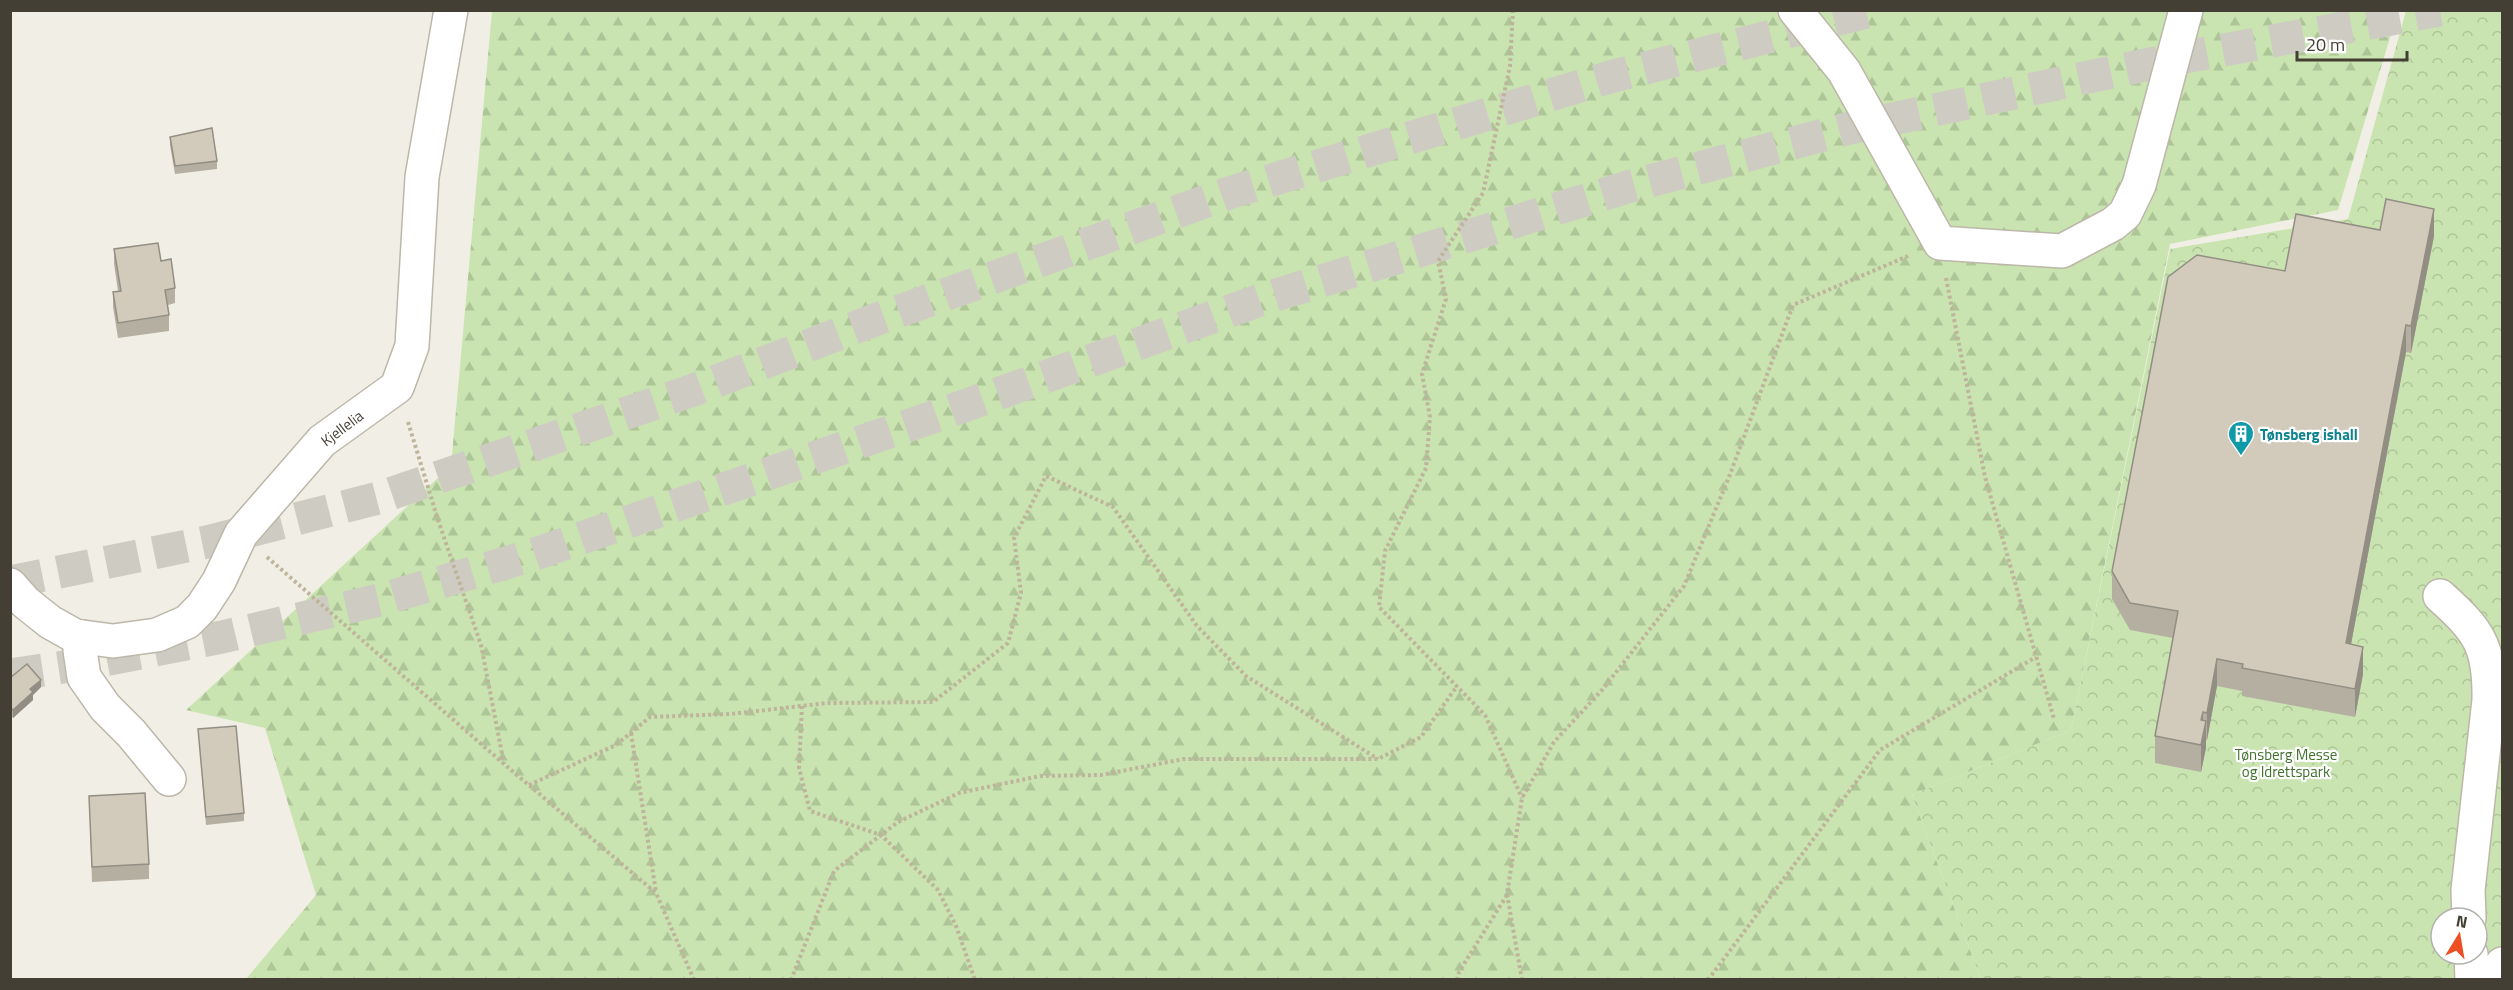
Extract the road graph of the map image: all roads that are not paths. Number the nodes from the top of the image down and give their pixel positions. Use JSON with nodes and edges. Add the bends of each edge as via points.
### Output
{"nodes":[{"id":1,"x":451,"y":10,"type":"edge"},
{"id":2,"x":1795,"y":10,"type":"edge"},
{"id":3,"x":2186,"y":10,"type":"edge"},
{"id":4,"x":10,"y":585,"type":"edge"},
{"id":5,"x":2440,"y":596,"type":"dead end"},
{"id":6,"x":82,"y":637,"type":"junction"},
{"id":7,"x":169,"y":779,"type":"dead end"},
{"id":8,"x":2490,"y":787,"type":"edge"},
{"id":9,"x":2469,"y":906,"type":"edge"},
{"id":10,"x":2502,"y":964,"type":"edge"},
{"id":11,"x":2491,"y":980,"type":"edge"}],
"edges":[{"from":1,"to":6,"type":"street","name":"Kjellelia","via":[[422,177],[412,346],[398,387],[322,441],[241,534],[219,581],[187,622],[157,635],[124,640]]},
{"from":2,"to":3,"type":"street","via":[[1844,71],[1940,243],[2062,251],[2125,214],[2139,185]]},
{"from":4,"to":6,"type":"street","name":"Kjellelia","via":[[50,622]]},
{"from":5,"to":8,"type":"street","via":[[2480,639],[2490,669]]},
{"from":6,"to":7,"type":"street","via":[[84,677],[105,707]]},
{"from":8,"to":9,"type":"street","via":[[2468,890]]},
{"from":10,"to":11,"type":"street"}]}
